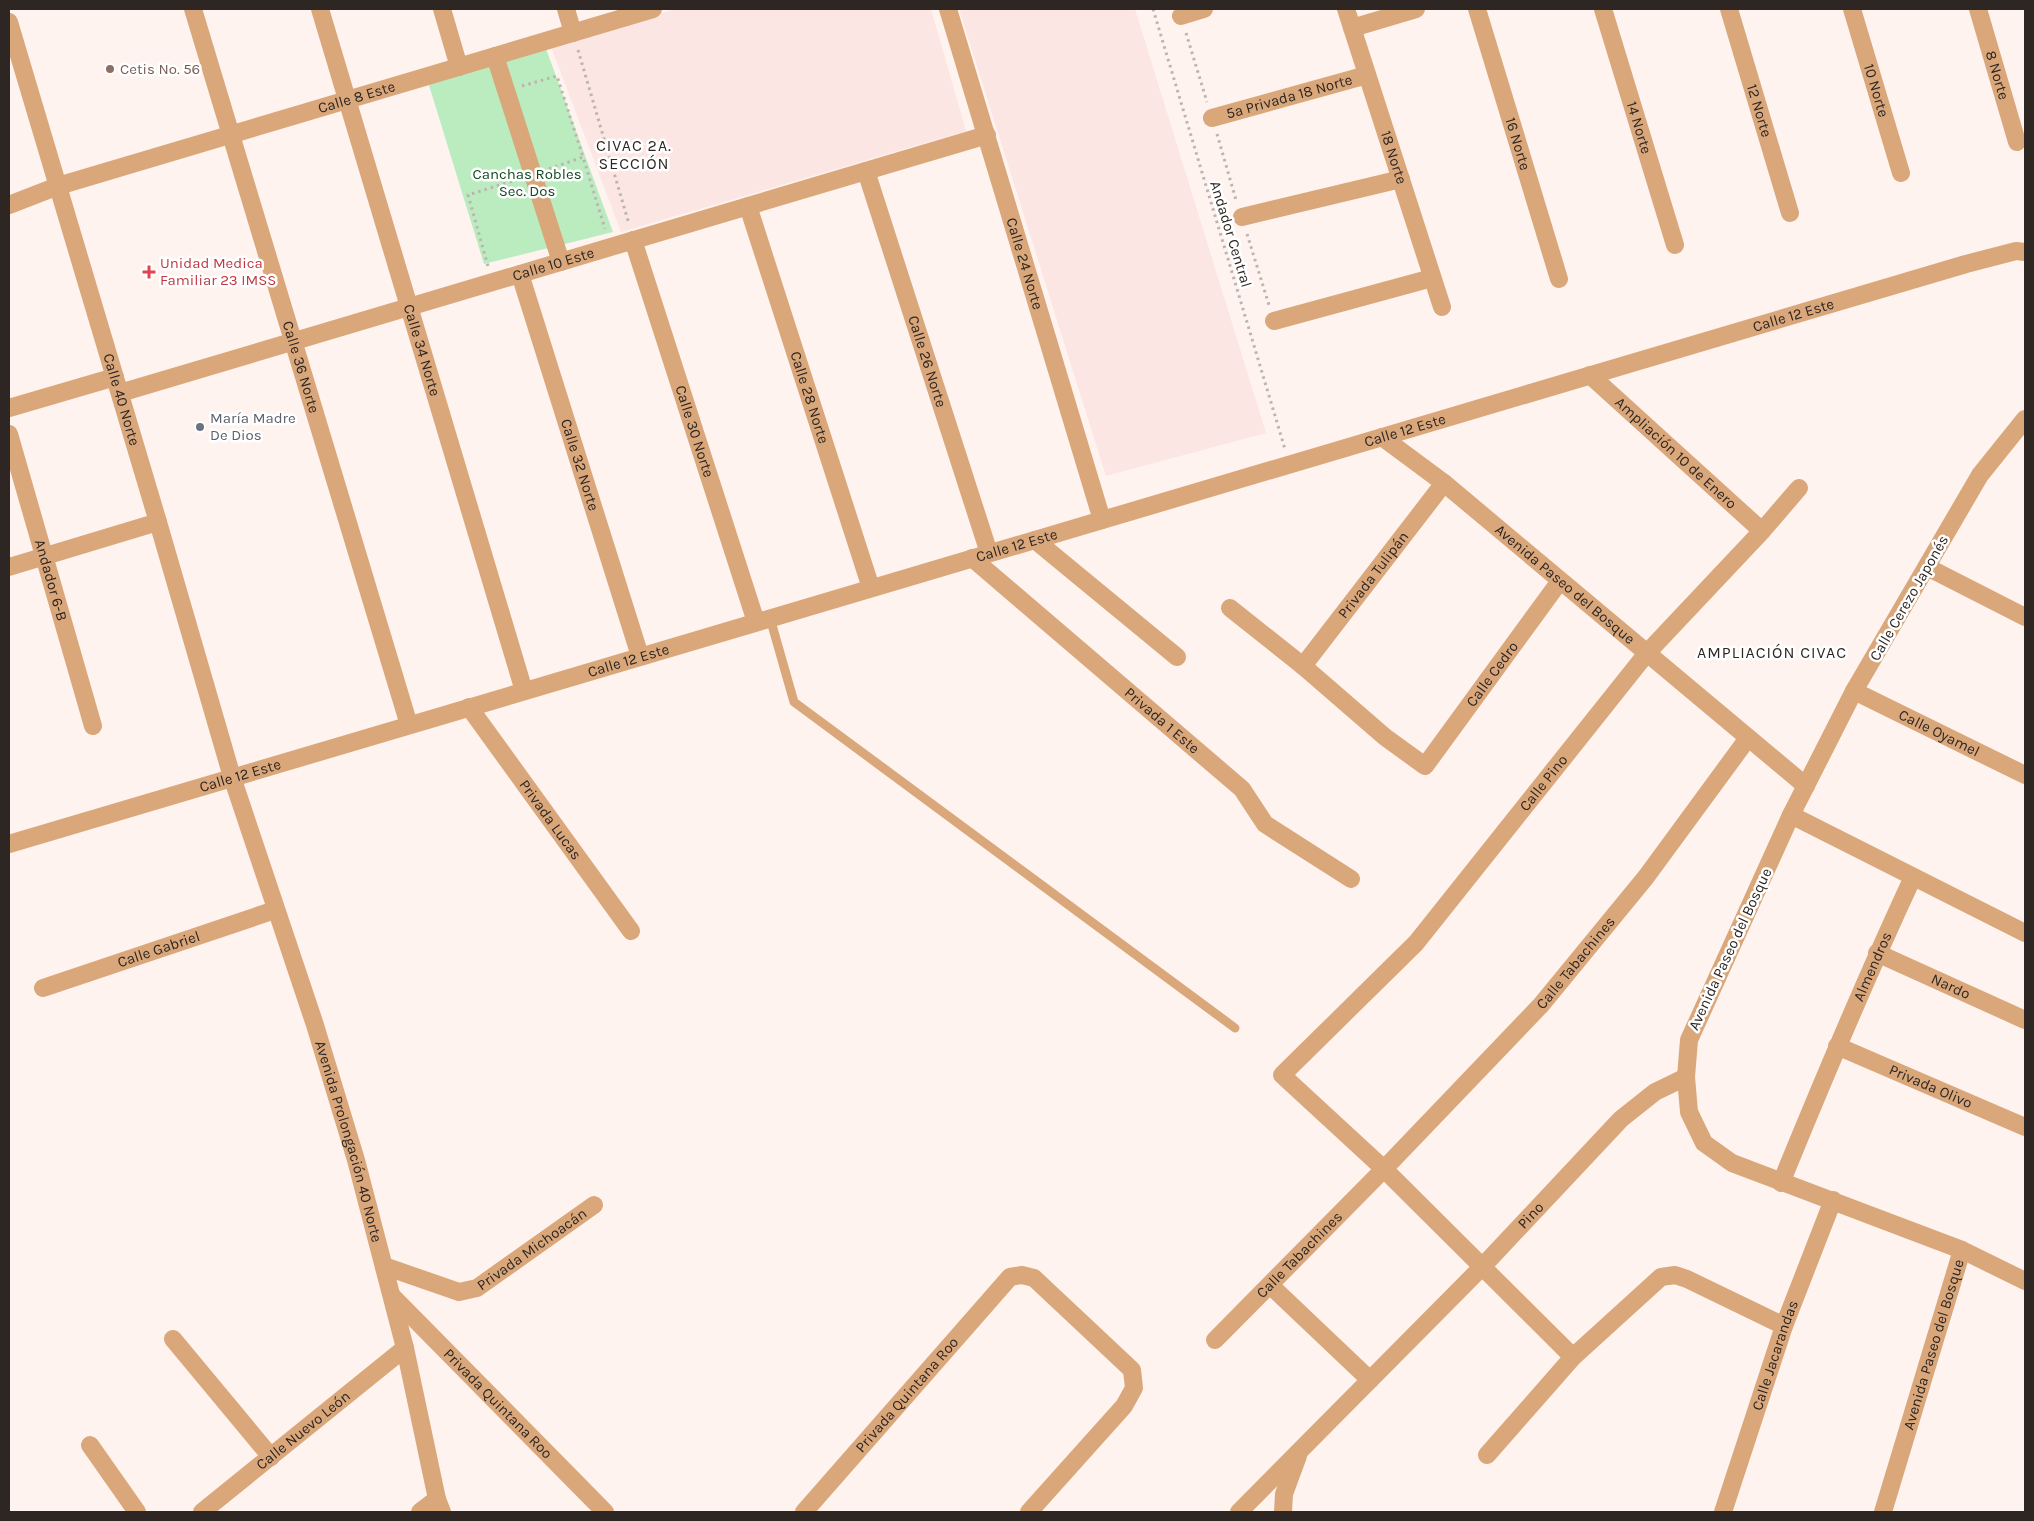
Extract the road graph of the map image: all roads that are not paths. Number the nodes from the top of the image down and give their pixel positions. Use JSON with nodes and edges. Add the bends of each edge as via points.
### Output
{"nodes":[{"id":1,"x":193,"y":9,"type":"edge"},
{"id":2,"x":320,"y":9,"type":"edge"},
{"id":3,"x":442,"y":9,"type":"edge"},
{"id":4,"x":566,"y":9,"type":"edge"},
{"id":5,"x":653,"y":9,"type":"edge"},
{"id":6,"x":948,"y":9,"type":"edge"},
{"id":7,"x":1204,"y":9,"type":"edge"},
{"id":8,"x":1346,"y":9,"type":"edge"},
{"id":9,"x":1416,"y":9,"type":"edge"},
{"id":10,"x":1477,"y":9,"type":"edge"},
{"id":11,"x":1603,"y":9,"type":"edge"},
{"id":12,"x":1729,"y":9,"type":"edge"},
{"id":13,"x":1852,"y":9,"type":"edge"},
{"id":14,"x":1978,"y":9,"type":"edge"},
{"id":15,"x":1181,"y":16,"type":"road end"},
{"id":16,"x":9,"y":22,"type":"edge"},
{"id":17,"x":1352,"y":28,"type":"junction"},
{"id":18,"x":573,"y":33,"type":"junction"},
{"id":19,"x":495,"y":56,"type":"junction"},
{"id":20,"x":459,"y":67,"type":"junction"},
{"id":21,"x":1367,"y":75,"type":"junction"},
{"id":22,"x":347,"y":100,"type":"junction"},
{"id":23,"x":1212,"y":118,"type":"road end"},
{"id":24,"x":231,"y":135,"type":"junction"},
{"id":25,"x":987,"y":135,"type":"junction"},
{"id":26,"x":2017,"y":142,"type":"dead end"},
{"id":27,"x":866,"y":171,"type":"junction"},
{"id":28,"x":1901,"y":173,"type":"dead end"},
{"id":29,"x":1400,"y":179,"type":"junction"},
{"id":30,"x":58,"y":186,"type":"junction"},
{"id":31,"x":9,"y":205,"type":"edge"},
{"id":32,"x":748,"y":206,"type":"junction"},
{"id":33,"x":1790,"y":213,"type":"dead end"},
{"id":34,"x":1242,"y":217,"type":"road end"},
{"id":35,"x":634,"y":240,"type":"junction"},
{"id":36,"x":1675,"y":245,"type":"dead end"},
{"id":37,"x":2025,"y":252,"type":"edge"},
{"id":38,"x":561,"y":262,"type":"junction"},
{"id":39,"x":520,"y":274,"type":"junction"},
{"id":40,"x":1432,"y":278,"type":"junction"},
{"id":41,"x":1559,"y":279,"type":"dead end"},
{"id":42,"x":409,"y":307,"type":"junction"},
{"id":43,"x":1442,"y":307,"type":"dead end"},
{"id":44,"x":1274,"y":321,"type":"road end"},
{"id":45,"x":294,"y":342,"type":"junction"},
{"id":46,"x":1590,"y":375,"type":"junction"},
{"id":47,"x":118,"y":385,"type":"junction"},
{"id":48,"x":9,"y":408,"type":"edge"},
{"id":49,"x":2025,"y":419,"type":"edge"},
{"id":50,"x":9,"y":434,"type":"edge"},
{"id":51,"x":1382,"y":437,"type":"junction"},
{"id":52,"x":1444,"y":483,"type":"junction"},
{"id":53,"x":1799,"y":488,"type":"dead end"},
{"id":54,"x":1102,"y":520,"type":"junction"},
{"id":55,"x":158,"y":522,"type":"junction"},
{"id":56,"x":1762,"y":531,"type":"junction"},
{"id":57,"x":1035,"y":540,"type":"junction"},
{"id":58,"x":44,"y":556,"type":"junction"},
{"id":59,"x":981,"y":556,"type":"junction"},
{"id":60,"x":1927,"y":566,"type":"junction"},
{"id":61,"x":9,"y":567,"type":"edge"},
{"id":62,"x":1560,"y":581,"type":"junction"},
{"id":63,"x":870,"y":588,"type":"junction"},
{"id":64,"x":1230,"y":608,"type":"dead end"},
{"id":65,"x":2025,"y":617,"type":"edge"},
{"id":66,"x":763,"y":620,"type":"junction"},
{"id":67,"x":1647,"y":653,"type":"junction"},
{"id":68,"x":640,"y":656,"type":"junction"},
{"id":69,"x":1178,"y":657,"type":"dead end"},
{"id":70,"x":1303,"y":666,"type":"junction"},
{"id":71,"x":524,"y":691,"type":"junction"},
{"id":72,"x":1854,"y":691,"type":"junction"},
{"id":73,"x":469,"y":707,"type":"junction"},
{"id":74,"x":409,"y":725,"type":"junction"},
{"id":75,"x":93,"y":726,"type":"dead end"},
{"id":76,"x":1748,"y":738,"type":"junction"},
{"id":77,"x":2025,"y":775,"type":"edge"},
{"id":78,"x":232,"y":777,"type":"junction"},
{"id":79,"x":1806,"y":786,"type":"junction"},
{"id":80,"x":1792,"y":815,"type":"junction"},
{"id":81,"x":9,"y":844,"type":"edge"},
{"id":82,"x":1913,"y":877,"type":"junction"},
{"id":83,"x":1351,"y":879,"type":"dead end"},
{"id":84,"x":275,"y":910,"type":"junction"},
{"id":85,"x":631,"y":931,"type":"dead end"},
{"id":86,"x":2025,"y":933,"type":"edge"},
{"id":87,"x":1877,"y":954,"type":"junction"},
{"id":88,"x":43,"y":988,"type":"dead end"},
{"id":89,"x":2025,"y":1020,"type":"edge"},
{"id":90,"x":1235,"y":1028,"type":"dead end"},
{"id":91,"x":1837,"y":1046,"type":"junction"},
{"id":92,"x":1686,"y":1076,"type":"junction"},
{"id":93,"x":2025,"y":1127,"type":"edge"},
{"id":94,"x":1384,"y":1169,"type":"junction"},
{"id":95,"x":1782,"y":1183,"type":"junction"},
{"id":96,"x":1833,"y":1200,"type":"junction"},
{"id":97,"x":594,"y":1205,"type":"dead end"},
{"id":98,"x":1962,"y":1250,"type":"junction"},
{"id":99,"x":384,"y":1266,"type":"junction"},
{"id":100,"x":1483,"y":1266,"type":"junction"},
{"id":101,"x":2025,"y":1281,"type":"edge"},
{"id":102,"x":1270,"y":1285,"type":"junction"},
{"id":103,"x":392,"y":1296,"type":"junction"},
{"id":104,"x":1784,"y":1326,"type":"junction"},
{"id":105,"x":173,"y":1339,"type":"dead end"},
{"id":106,"x":1215,"y":1340,"type":"dead end"},
{"id":107,"x":405,"y":1348,"type":"junction"},
{"id":108,"x":1573,"y":1357,"type":"junction"},
{"id":109,"x":1370,"y":1380,"type":"junction"},
{"id":110,"x":90,"y":1445,"type":"dead end"},
{"id":111,"x":1300,"y":1451,"type":"junction"},
{"id":112,"x":1487,"y":1455,"type":"dead end"},
{"id":113,"x":271,"y":1457,"type":"junction"},
{"id":114,"x":439,"y":1506,"type":"edge"},
{"id":115,"x":137,"y":1512,"type":"edge"},
{"id":116,"x":202,"y":1512,"type":"edge"},
{"id":117,"x":420,"y":1512,"type":"edge"},
{"id":118,"x":605,"y":1512,"type":"edge"},
{"id":119,"x":804,"y":1512,"type":"edge"},
{"id":120,"x":1029,"y":1512,"type":"edge"},
{"id":121,"x":1239,"y":1512,"type":"edge"},
{"id":122,"x":1283,"y":1512,"type":"edge"},
{"id":123,"x":1723,"y":1512,"type":"edge"},
{"id":124,"x":1883,"y":1512,"type":"edge"}],
"edges":[{"from":1,"to":24,"type":"street","name":"Calle 36 Norte"},
{"from":2,"to":22,"type":"street","name":"Calle 34 Norte"},
{"from":3,"to":20,"type":"street"},
{"from":4,"to":18,"type":"street"},
{"from":5,"to":18,"type":"street","name":"Calle 8 Este"},
{"from":6,"to":25,"type":"street","name":"Calle 24 Norte"},
{"from":7,"to":15,"type":"street"},
{"from":8,"to":17,"type":"street","name":"18 Norte"},
{"from":9,"to":17,"type":"street"},
{"from":10,"to":41,"type":"street","name":"16 Norte"},
{"from":11,"to":36,"type":"street","name":"14 Norte"},
{"from":12,"to":33,"type":"street","name":"12 Norte"},
{"from":13,"to":28,"type":"street","name":"10 Norte"},
{"from":14,"to":26,"type":"street","name":"8 Norte"},
{"from":16,"to":30,"type":"street","name":"Calle 40 Norte"},
{"from":17,"to":21,"type":"street","name":"18 Norte"},
{"from":18,"to":19,"type":"street","name":"Calle 8 Este"},
{"from":19,"to":20,"type":"street","name":"Calle 8 Este"},
{"from":19,"to":38,"type":"street"},
{"from":20,"to":22,"type":"street","name":"Calle 8 Este"},
{"from":21,"to":23,"type":"street","name":"5a Privada 18 Norte"},
{"from":21,"to":29,"type":"street","name":"18 Norte"},
{"from":22,"to":24,"type":"street","name":"Calle 8 Este"},
{"from":22,"to":42,"type":"street","name":"Calle 34 Norte"},
{"from":24,"to":30,"type":"street","name":"Calle 8 Este"},
{"from":24,"to":45,"type":"street","name":"Calle 36 Norte"},
{"from":25,"to":27,"type":"street","name":"Calle 10 Este"},
{"from":25,"to":54,"type":"street","name":"Calle 24 Norte"},
{"from":27,"to":32,"type":"street","name":"Calle 10 Este"},
{"from":27,"to":59,"type":"street","name":"Calle 26 Norte"},
{"from":29,"to":34,"type":"street"},
{"from":29,"to":40,"type":"street","name":"18 Norte"},
{"from":30,"to":31,"type":"street","name":"Calle 8 Este"},
{"from":30,"to":47,"type":"street","name":"Calle 40 Norte"},
{"from":32,"to":35,"type":"street","name":"Calle 10 Este"},
{"from":32,"to":63,"type":"street","name":"Calle 28 Norte"},
{"from":35,"to":38,"type":"street","name":"Calle 10 Este"},
{"from":35,"to":66,"type":"street","name":"Calle 30 Norte"},
{"from":37,"to":46,"type":"street","name":"Calle 12 Este","via":[[2016,251],[1966,264]]},
{"from":38,"to":39,"type":"street","name":"Calle 10 Este"},
{"from":39,"to":42,"type":"street","name":"Calle 10 Este"},
{"from":39,"to":68,"type":"street","name":"Calle 32 Norte"},
{"from":40,"to":43,"type":"street","name":"18 Norte"},
{"from":40,"to":44,"type":"street"},
{"from":42,"to":45,"type":"street","name":"Calle 10 Este"},
{"from":42,"to":71,"type":"street","name":"Calle 34 Norte"},
{"from":45,"to":47,"type":"street","name":"Calle 10 Este"},
{"from":45,"to":74,"type":"street","name":"Calle 36 Norte"},
{"from":46,"to":51,"type":"street","name":"Calle 12 Este"},
{"from":46,"to":56,"type":"street","name":"Ampliación 10 de Enero"},
{"from":47,"to":48,"type":"street","name":"Calle 10 Este"},
{"from":47,"to":55,"type":"street","name":"Calle 40 Norte"},
{"from":49,"to":60,"type":"street","name":"Calle Cerezo Japonés","via":[[1980,475]]},
{"from":50,"to":58,"type":"street","name":"Andador 6-B"},
{"from":51,"to":52,"type":"street","name":"Avenida Paseo del Bosque"},
{"from":51,"to":54,"type":"street","name":"Calle 12 Este"},
{"from":52,"to":62,"type":"street","name":"Avenida Paseo del Bosque"},
{"from":52,"to":70,"type":"street","name":"Privada Tulipán"},
{"from":53,"to":56,"type":"street","name":"Calle Pino"},
{"from":54,"to":57,"type":"street","name":"Calle 12 Este"},
{"from":55,"to":58,"type":"street"},
{"from":55,"to":78,"type":"street","name":"Calle 40 Norte"},
{"from":56,"to":67,"type":"street","name":"Calle Pino"},
{"from":57,"to":59,"type":"street","name":"Calle 12 Este"},
{"from":57,"to":69,"type":"street"},
{"from":58,"to":61,"type":"street"},
{"from":58,"to":75,"type":"street","name":"Andador 6-B"},
{"from":59,"to":63,"type":"street","name":"Calle 12 Este"},
{"from":59,"to":83,"type":"street","name":"Privada 1 Este","via":[[1242,789],[1266,824]]},
{"from":60,"to":65,"type":"street"},
{"from":60,"to":72,"type":"street","name":"Calle Cerezo Japonés"},
{"from":62,"to":67,"type":"street","name":"Avenida Paseo del Bosque"},
{"from":62,"to":70,"type":"street","name":"Calle Cedro","via":[[1426,766],[1385,737]]},
{"from":63,"to":66,"type":"street","name":"Calle 12 Este"},
{"from":64,"to":70,"type":"street"},
{"from":66,"to":68,"type":"street","name":"Calle 12 Este"},
{"from":66,"to":90,"type":"lane","via":[[794,702]]},
{"from":67,"to":76,"type":"street","name":"Avenida Paseo del Bosque"},
{"from":67,"to":94,"type":"street","name":"Calle Pino","via":[[1416,943],[1282,1075]]},
{"from":68,"to":71,"type":"street","name":"Calle 12 Este"},
{"from":71,"to":73,"type":"street","name":"Calle 12 Este"},
{"from":72,"to":77,"type":"street","name":"Calle Oyamel"},
{"from":72,"to":79,"type":"street","name":"Calle Cerezo Japonés"},
{"from":73,"to":74,"type":"street","name":"Calle 12 Este"},
{"from":73,"to":85,"type":"street","name":"Privada Lucas"},
{"from":74,"to":78,"type":"street","name":"Calle 12 Este"},
{"from":76,"to":79,"type":"street","name":"Avenida Paseo del Bosque"},
{"from":76,"to":94,"type":"street","name":"Calle Tabachines","via":[[1646,877],[1541,1005]]},
{"from":78,"to":81,"type":"street","name":"Calle 12 Este"},
{"from":78,"to":84,"type":"street","name":"Avenida Prolongación 40 Norte"},
{"from":79,"to":80,"type":"street","name":"Avenida Paseo del Bosque"},
{"from":80,"to":82,"type":"street"},
{"from":80,"to":92,"type":"street","name":"Avenida Paseo del Bosque","via":[[1689,1040]]},
{"from":82,"to":86,"type":"street"},
{"from":82,"to":87,"type":"street","name":"Almendros"},
{"from":84,"to":88,"type":"street","name":"Calle Gabriel"},
{"from":84,"to":99,"type":"street","name":"Avenida Prolongación 40 Norte","via":[[315,1025]]},
{"from":87,"to":89,"type":"street","name":"Nardo"},
{"from":87,"to":91,"type":"street","name":"Almendros"},
{"from":91,"to":93,"type":"street","name":"Privada Olivo"},
{"from":91,"to":95,"type":"street","name":"Almendros"},
{"from":92,"to":95,"type":"street","name":"Avenida Paseo del Bosque","via":[[1689,1112],[1704,1143],[1732,1163]]},
{"from":92,"to":100,"type":"street","name":"Pino","via":[[1655,1092],[1621,1119]]},
{"from":94,"to":100,"type":"street"},
{"from":94,"to":102,"type":"street","name":"Calle Tabachines"},
{"from":95,"to":96,"type":"street","name":"Avenida Paseo del Bosque"},
{"from":96,"to":98,"type":"street","name":"Avenida Paseo del Bosque"},
{"from":96,"to":104,"type":"street","name":"Calle Jacarandas"},
{"from":97,"to":99,"type":"street","name":"Privada Michoacán","via":[[477,1288],[459,1292]]},
{"from":98,"to":101,"type":"street"},
{"from":98,"to":124,"type":"street","name":"Avenida Paseo del Bosque"},
{"from":99,"to":103,"type":"street","name":"Avenida Prolongación 40 Norte"},
{"from":100,"to":108,"type":"street"},
{"from":100,"to":109,"type":"street","name":"Pino"},
{"from":102,"to":106,"type":"street","name":"Calle Tabachines"},
{"from":102,"to":109,"type":"street"},
{"from":103,"to":107,"type":"street","name":"Avenida Prolongación 40 Norte"},
{"from":103,"to":118,"type":"street","name":"Privada Quintana Roo"},
{"from":104,"to":108,"type":"street","via":[[1675,1275],[1661,1277]]},
{"from":104,"to":123,"type":"street","name":"Calle Jacarandas"},
{"from":105,"to":113,"type":"street"},
{"from":107,"to":113,"type":"street","name":"Calle Nuevo León"},
{"from":107,"to":114,"type":"street","name":"Avenida Prolongación 40 Norte"},
{"from":108,"to":112,"type":"street"},
{"from":109,"to":111,"type":"street","name":"Pino"},
{"from":110,"to":115,"type":"street"},
{"from":111,"to":121,"type":"street","name":"Pino"},
{"from":111,"to":122,"type":"street","via":[[1284,1494]]},
{"from":113,"to":116,"type":"street","name":"Calle Nuevo León"},
{"from":114,"to":117,"type":"street"},
{"from":119,"to":120,"type":"street","name":"Privada Quintana Roo","via":[[1010,1277],[1022,1275],[1034,1278],[1132,1370],[1134,1388],[1124,1406]]}]}
